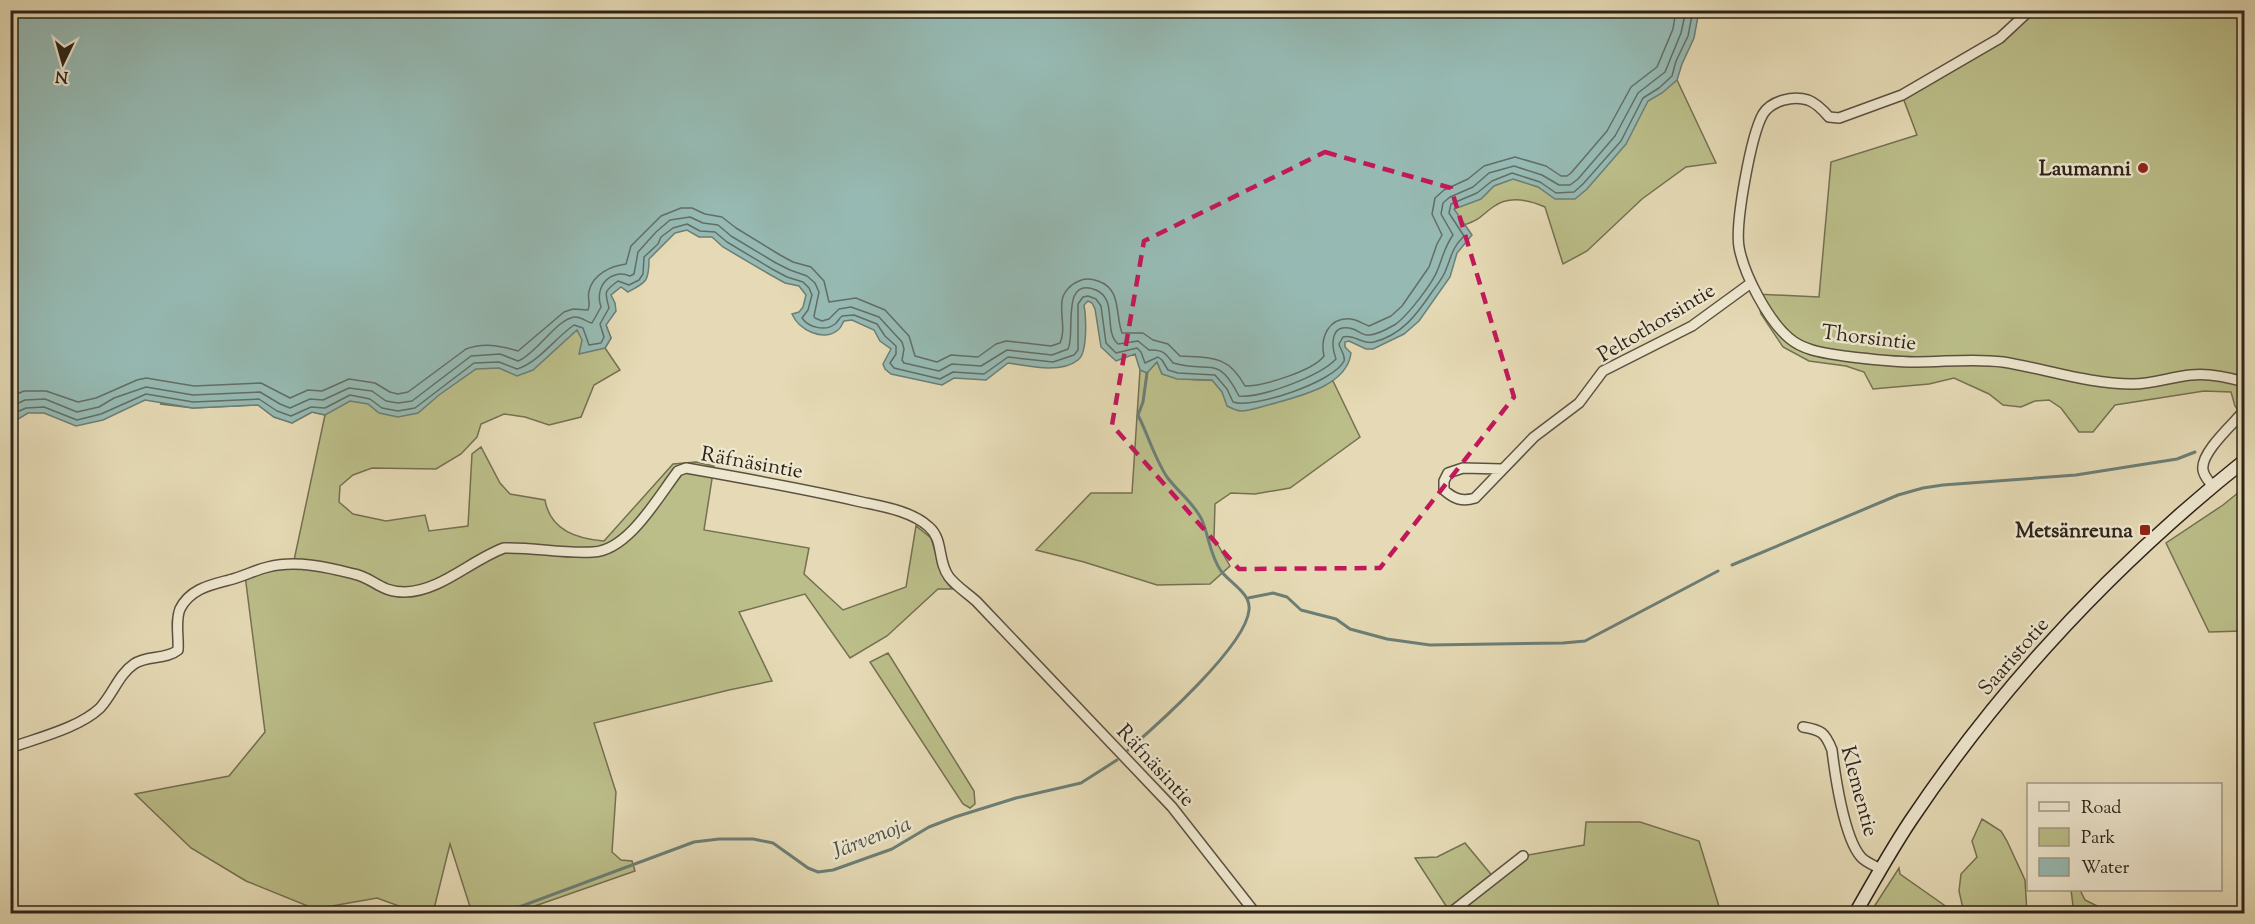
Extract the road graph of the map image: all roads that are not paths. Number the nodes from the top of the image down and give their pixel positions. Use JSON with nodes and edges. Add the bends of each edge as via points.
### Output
{"nodes":[{"id":1,"x":2030,"y":10,"type":"edge"},
{"id":2,"x":1751,"y":283,"type":"junction"},
{"id":3,"x":2244,"y":382,"type":"edge"},
{"id":4,"x":2244,"y":411,"type":"edge"},
{"id":5,"x":2243,"y":468,"type":"edge"},
{"id":6,"x":1502,"y":469,"type":"junction"},
{"id":7,"x":2213,"y":486,"type":"junction"},
{"id":8,"x":1803,"y":727,"type":"dead end"},
{"id":9,"x":10,"y":748,"type":"edge"},
{"id":10,"x":1523,"y":856,"type":"dead end"},
{"id":11,"x":1881,"y":869,"type":"junction"},
{"id":12,"x":1256,"y":914,"type":"edge"},
{"id":13,"x":1449,"y":914,"type":"edge"},
{"id":14,"x":1855,"y":914,"type":"edge"}],
"edges":[{"from":1,"to":2,"type":"street","name":"Thorsintie","via":[[2000,39],[1902,95],[1839,118],[1829,117],[1808,100],[1796,98],[1783,100],[1763,113],[1738,223],[1739,246]]},
{"from":2,"to":3,"type":"street","name":"Thorsintie","via":[[1783,332],[1791,340],[1819,352],[1881,361],[2002,362],[2134,384],[2192,375]]},
{"from":2,"to":6,"type":"street","name":"Peltothorsintie","via":[[1692,326],[1604,371],[1579,403],[1534,437]]},
{"from":4,"to":7,"type":"street","via":[[2205,458],[2204,475]]},
{"from":5,"to":7,"type":"main road","name":"Saaristotie"},
{"from":6,"to":6,"type":"street","name":"Peltothorsintie","via":[[1475,498],[1458,500],[1444,490],[1448,473],[1463,468]]},
{"from":7,"to":11,"type":"main road","name":"Saaristotie","via":[[2153,538],[2026,669],[1910,820]]},
{"from":8,"to":11,"type":"street","name":"Klementie","via":[[1819,730],[1827,739],[1851,838],[1861,857]]},
{"from":9,"to":12,"type":"street","name":"Räfnäsintie","via":[[80,722],[98,710],[124,673],[136,663],[172,655],[178,650],[179,611],[189,595],[209,585],[269,567],[293,565],[360,575],[381,589],[404,592],[425,588],[504,548],[595,552],[612,548],[627,536],[678,471],[686,468],[863,502],[908,515],[930,527],[939,540],[948,576],[1172,807]]},
{"from":10,"to":13,"type":"street"},
{"from":11,"to":14,"type":"main road","name":"Saaristotie"}]}
